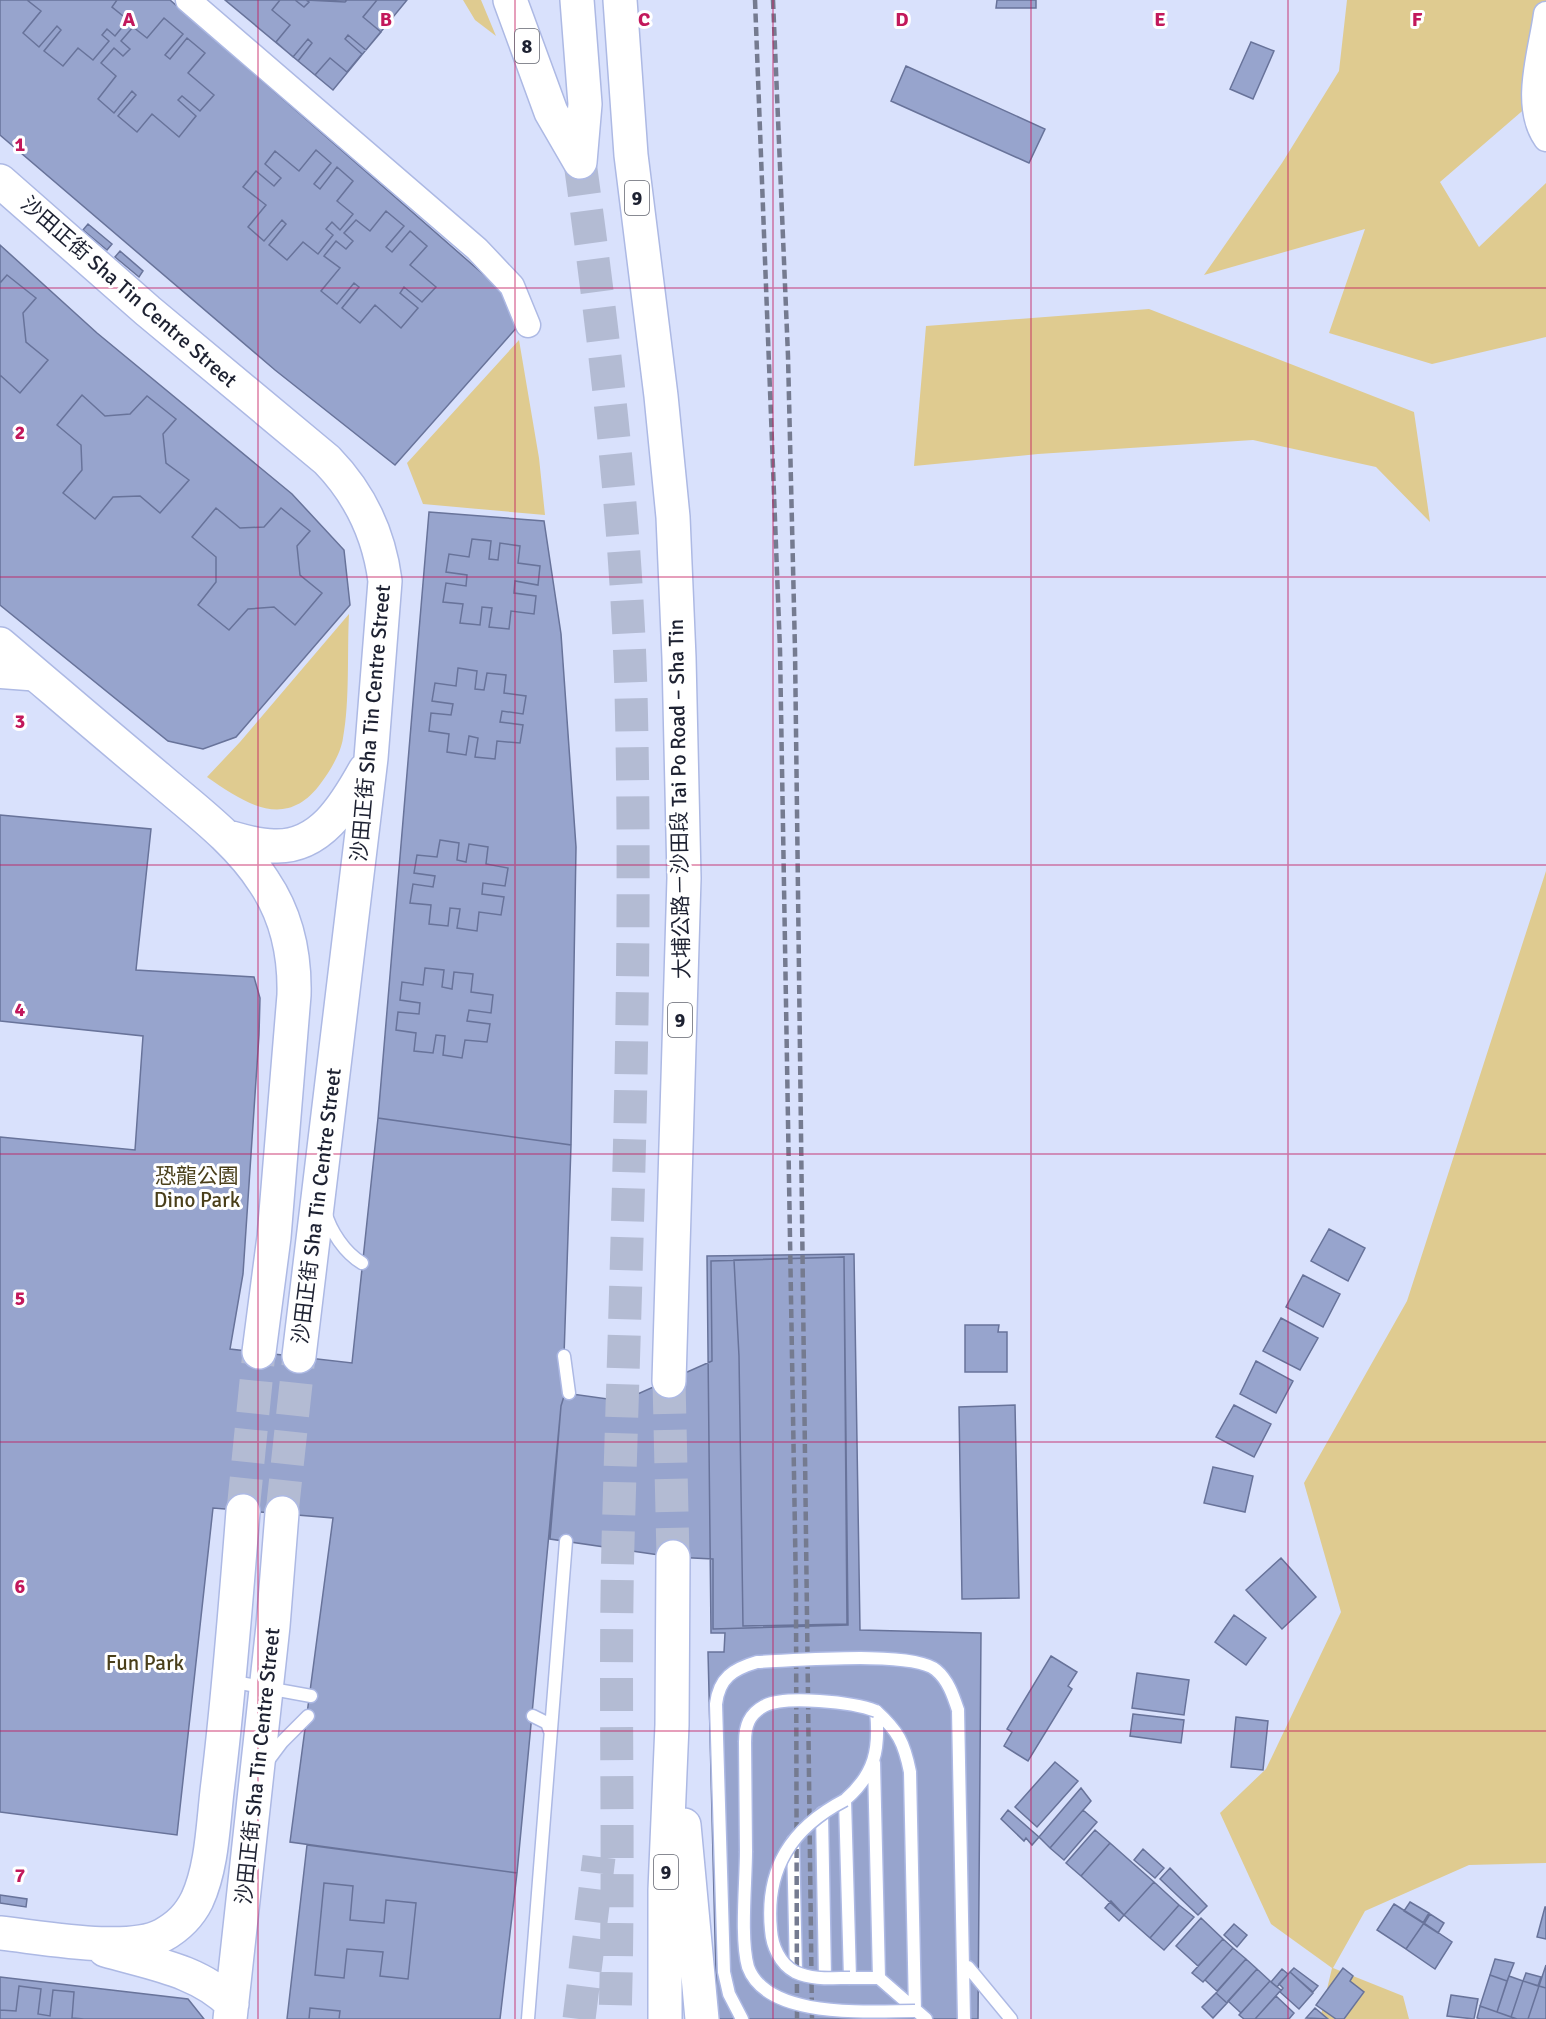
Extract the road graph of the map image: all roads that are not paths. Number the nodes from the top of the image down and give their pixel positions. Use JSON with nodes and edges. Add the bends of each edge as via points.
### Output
{"nodes":[{"id":1,"x":188,"y":0,"type":"edge"},
{"id":2,"x":510,"y":0,"type":"edge"},
{"id":3,"x":577,"y":0,"type":"edge"},
{"id":4,"x":620,"y":0,"type":"edge"},
{"id":5,"x":1546,"y":14,"type":"edge"},
{"id":6,"x":1546,"y":140,"type":"edge"},
{"id":7,"x":0,"y":181,"type":"edge"},
{"id":8,"x":528,"y":324,"type":"dead end"},
{"id":9,"x":0,"y":644,"type":"edge"},
{"id":10,"x":0,"y":676,"type":"edge"},
{"id":11,"x":41,"y":679,"type":"junction"},
{"id":12,"x":371,"y":758,"type":"junction"},
{"id":13,"x":228,"y":837,"type":"junction"},
{"id":14,"x":319,"y":1184,"type":"junction"},
{"id":15,"x":363,"y":1263,"type":"dead end"},
{"id":16,"x":259,"y":1352,"type":"tunnel mouth"},
{"id":17,"x":299,"y":1356,"type":"tunnel mouth"},
{"id":18,"x":564,"y":1356,"type":"dead end"},
{"id":19,"x":669,"y":1382,"type":"tunnel mouth"},
{"id":20,"x":569,"y":1393,"type":"dead end"},
{"id":21,"x":243,"y":1510,"type":"tunnel mouth"},
{"id":22,"x":282,"y":1514,"type":"tunnel mouth"},
{"id":23,"x":566,"y":1541,"type":"dead end"},
{"id":24,"x":673,"y":1557,"type":"tunnel mouth"},
{"id":25,"x":229,"y":1681,"type":"junction"},
{"id":26,"x":266,"y":1687,"type":"junction"},
{"id":27,"x":311,"y":1696,"type":"dead end"},
{"id":28,"x":876,"y":1711,"type":"junction"},
{"id":29,"x":308,"y":1716,"type":"dead end"},
{"id":30,"x":533,"y":1716,"type":"dead end"},
{"id":31,"x":672,"y":1725,"type":"junction"},
{"id":32,"x":550,"y":1731,"type":"junction"},
{"id":33,"x":874,"y":1759,"type":"junction"},
{"id":34,"x":257,"y":1783,"type":"junction"},
{"id":35,"x":845,"y":1800,"type":"junction"},
{"id":36,"x":822,"y":1813,"type":"junction"},
{"id":37,"x":793,"y":1841,"type":"junction"},
{"id":38,"x":0,"y":1933,"type":"edge"},
{"id":39,"x":74,"y":1941,"type":"junction"},
{"id":40,"x":968,"y":1967,"type":"dead end"},
{"id":41,"x":796,"y":1972,"type":"junction"},
{"id":42,"x":825,"y":1978,"type":"junction"},
{"id":43,"x":850,"y":1978,"type":"junction"},
{"id":44,"x":879,"y":1978,"type":"junction"},
{"id":45,"x":231,"y":2011,"type":"edge"},
{"id":46,"x":915,"y":2011,"type":"junction"},
{"id":47,"x":528,"y":2019,"type":"edge"},
{"id":48,"x":665,"y":2019,"type":"edge"},
{"id":49,"x":702,"y":2019,"type":"edge"},
{"id":50,"x":742,"y":2019,"type":"edge"},
{"id":51,"x":926,"y":2019,"type":"edge"},
{"id":52,"x":964,"y":2019,"type":"edge"},
{"id":53,"x":1011,"y":2019,"type":"edge"}],
"edges":[{"from":1,"to":8,"type":"street","via":[[477,249],[512,286]]},
{"from":2,"to":3,"type":"main road","number":"8","via":[[551,112],[580,162],[585,104]]},
{"from":4,"to":19,"type":"main road","name":"大埔公路－沙田段 Tai Po Road – Sha Tin","number":"9","via":[[631,155],[673,517],[684,878]]},
{"from":5,"to":6,"type":"street","via":[[1534,103],[1536,120]]},
{"from":7,"to":12,"type":"main road","name":"沙田正街 Sha Tin Centre Street","via":[[327,460],[360,501],[382,555],[385,581]]},
{"from":9,"to":11,"type":"main road","name":"沙田正街 Sha Tin Centre Street"},
{"from":10,"to":11,"type":"street"},
{"from":11,"to":13,"type":"main road","name":"沙田正街 Sha Tin Centre Street"},
{"from":12,"to":13,"type":"main road","via":[[345,806],[328,825],[301,843],[271,846]]},
{"from":12,"to":14,"type":"main road","name":"沙田正街 Sha Tin Centre Street"},
{"from":13,"to":16,"type":"main road","name":"沙田正街 Sha Tin Centre Street","via":[[264,881],[278,907],[295,966],[275,1225]]},
{"from":14,"to":15,"type":"lane","via":[[326,1215],[345,1248]]},
{"from":14,"to":17,"type":"main road","name":"沙田正街 Sha Tin Centre Street"},
{"from":18,"to":20,"type":"lane"},
{"from":21,"to":25,"type":"main road","name":"沙田正街 Sha Tin Centre Street"},
{"from":22,"to":26,"type":"main road","name":"沙田正街 Sha Tin Centre Street"},
{"from":23,"to":32,"type":"lane"},
{"from":24,"to":31,"type":"main road","number":"9"},
{"from":25,"to":26,"type":"lane"},
{"from":25,"to":39,"type":"main road","name":"沙田正街 Sha Tin Centre Street","via":[[211,1842],[203,1880],[187,1918],[161,1936],[138,1942]]},
{"from":26,"to":27,"type":"lane"},
{"from":26,"to":34,"type":"main road","name":"沙田正街 Sha Tin Centre Street"},
{"from":28,"to":33,"type":"lane","via":[[878,1744]]},
{"from":28,"to":46,"type":"lane","via":[[895,1729],[905,1748],[910,1772]]},
{"from":28,"to":46,"type":"lane","bridge":true,"via":[[849,1702],[775,1702],[763,1707],[748,1722],[748,1968],[774,2000],[794,2009]]},
{"from":29,"to":34,"type":"lane","via":[[282,1742]]},
{"from":30,"to":32,"type":"lane","via":[[547,1723]]},
{"from":31,"to":48,"type":"main road","number":"9","via":[[665,1890]]},
{"from":31,"to":49,"type":"main road","via":[[692,1890]]},
{"from":32,"to":47,"type":"lane"},
{"from":33,"to":35,"type":"lane","via":[[866,1777]]},
{"from":33,"to":44,"type":"lane"},
{"from":34,"to":45,"type":"main road","name":"沙田正街 Sha Tin Centre Street"},
{"from":35,"to":36,"type":"lane","bridge":true},
{"from":35,"to":43,"type":"lane"},
{"from":36,"to":37,"type":"lane","bridge":true},
{"from":36,"to":42,"type":"lane"},
{"from":37,"to":41,"type":"lane"},
{"from":37,"to":41,"type":"lane","bridge":true,"via":[[775,1871],[770,1893],[770,1927],[778,1954]]},
{"from":38,"to":39,"type":"main road"},
{"from":39,"to":45,"type":"main road","via":[[189,1974],[218,1990]]},
{"from":40,"to":53,"type":"lane"},
{"from":41,"to":42,"type":"lane","bridge":true},
{"from":42,"to":43,"type":"lane","bridge":true},
{"from":43,"to":44,"type":"lane"},
{"from":44,"to":46,"type":"lane"},
{"from":46,"to":51,"type":"lane"},
{"from":50,"to":52,"type":"lane","bridge":true,"via":[[729,1994],[724,1972],[717,1691],[726,1676],[758,1662],[910,1659],[935,1668],[950,1687],[958,1710]]}]}
